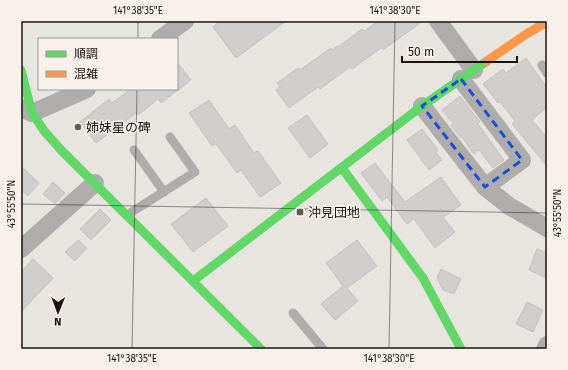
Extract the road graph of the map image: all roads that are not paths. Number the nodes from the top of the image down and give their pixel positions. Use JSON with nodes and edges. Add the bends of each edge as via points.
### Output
{"nodes":[{"id":1,"x":185,"y":21,"type":"edge"},
{"id":2,"x":438,"y":21,"type":"edge"},
{"id":3,"x":547,"y":22,"type":"edge"},
{"id":4,"x":161,"y":38,"type":"edge"},
{"id":5,"x":21,"y":70,"type":"edge"},
{"id":6,"x":468,"y":74,"type":"junction"},
{"id":7,"x":84,"y":90,"type":"edge"},
{"id":8,"x":422,"y":106,"type":"junction"},
{"id":9,"x":27,"y":110,"type":"edge"},
{"id":10,"x":170,"y":136,"type":"dead end"},
{"id":11,"x":134,"y":150,"type":"dead end"},
{"id":12,"x":342,"y":168,"type":"junction"},
{"id":13,"x":95,"y":183,"type":"junction"},
{"id":14,"x":485,"y":187,"type":"junction"},
{"id":15,"x":164,"y":192,"type":"junction"},
{"id":16,"x":127,"y":216,"type":"junction"},
{"id":17,"x":547,"y":228,"type":"edge"},
{"id":18,"x":21,"y":249,"type":"edge"},
{"id":19,"x":193,"y":281,"type":"junction"},
{"id":20,"x":294,"y":313,"type":"dead end"},
{"id":21,"x":547,"y":345,"type":"edge"},
{"id":22,"x":261,"y":349,"type":"edge"},
{"id":23,"x":323,"y":349,"type":"edge"},
{"id":24,"x":461,"y":349,"type":"edge"},
{"id":25,"x":545,"y":349,"type":"edge"}],
"edges":[{"from":1,"to":4,"type":"street"},
{"from":2,"to":6,"type":"street"},
{"from":3,"to":6,"type":"street"},
{"from":5,"to":9,"type":"street"},
{"from":6,"to":8,"type":"street"},
{"from":6,"to":14,"type":"street","via":[[522,160]]},
{"from":7,"to":9,"type":"street"},
{"from":8,"to":12,"type":"street"},
{"from":8,"to":14,"type":"street"},
{"from":9,"to":13,"type":"street"},
{"from":10,"to":15,"type":"lane","via":[[195,172]]},
{"from":11,"to":15,"type":"lane"},
{"from":12,"to":19,"type":"street"},
{"from":12,"to":24,"type":"street","via":[[423,278]]},
{"from":13,"to":16,"type":"street"},
{"from":13,"to":18,"type":"street"},
{"from":14,"to":17,"type":"street","via":[[509,206]]},
{"from":15,"to":16,"type":"lane"},
{"from":16,"to":19,"type":"street"},
{"from":19,"to":22,"type":"street"},
{"from":20,"to":23,"type":"lane"},
{"from":21,"to":25,"type":"street"}]}
